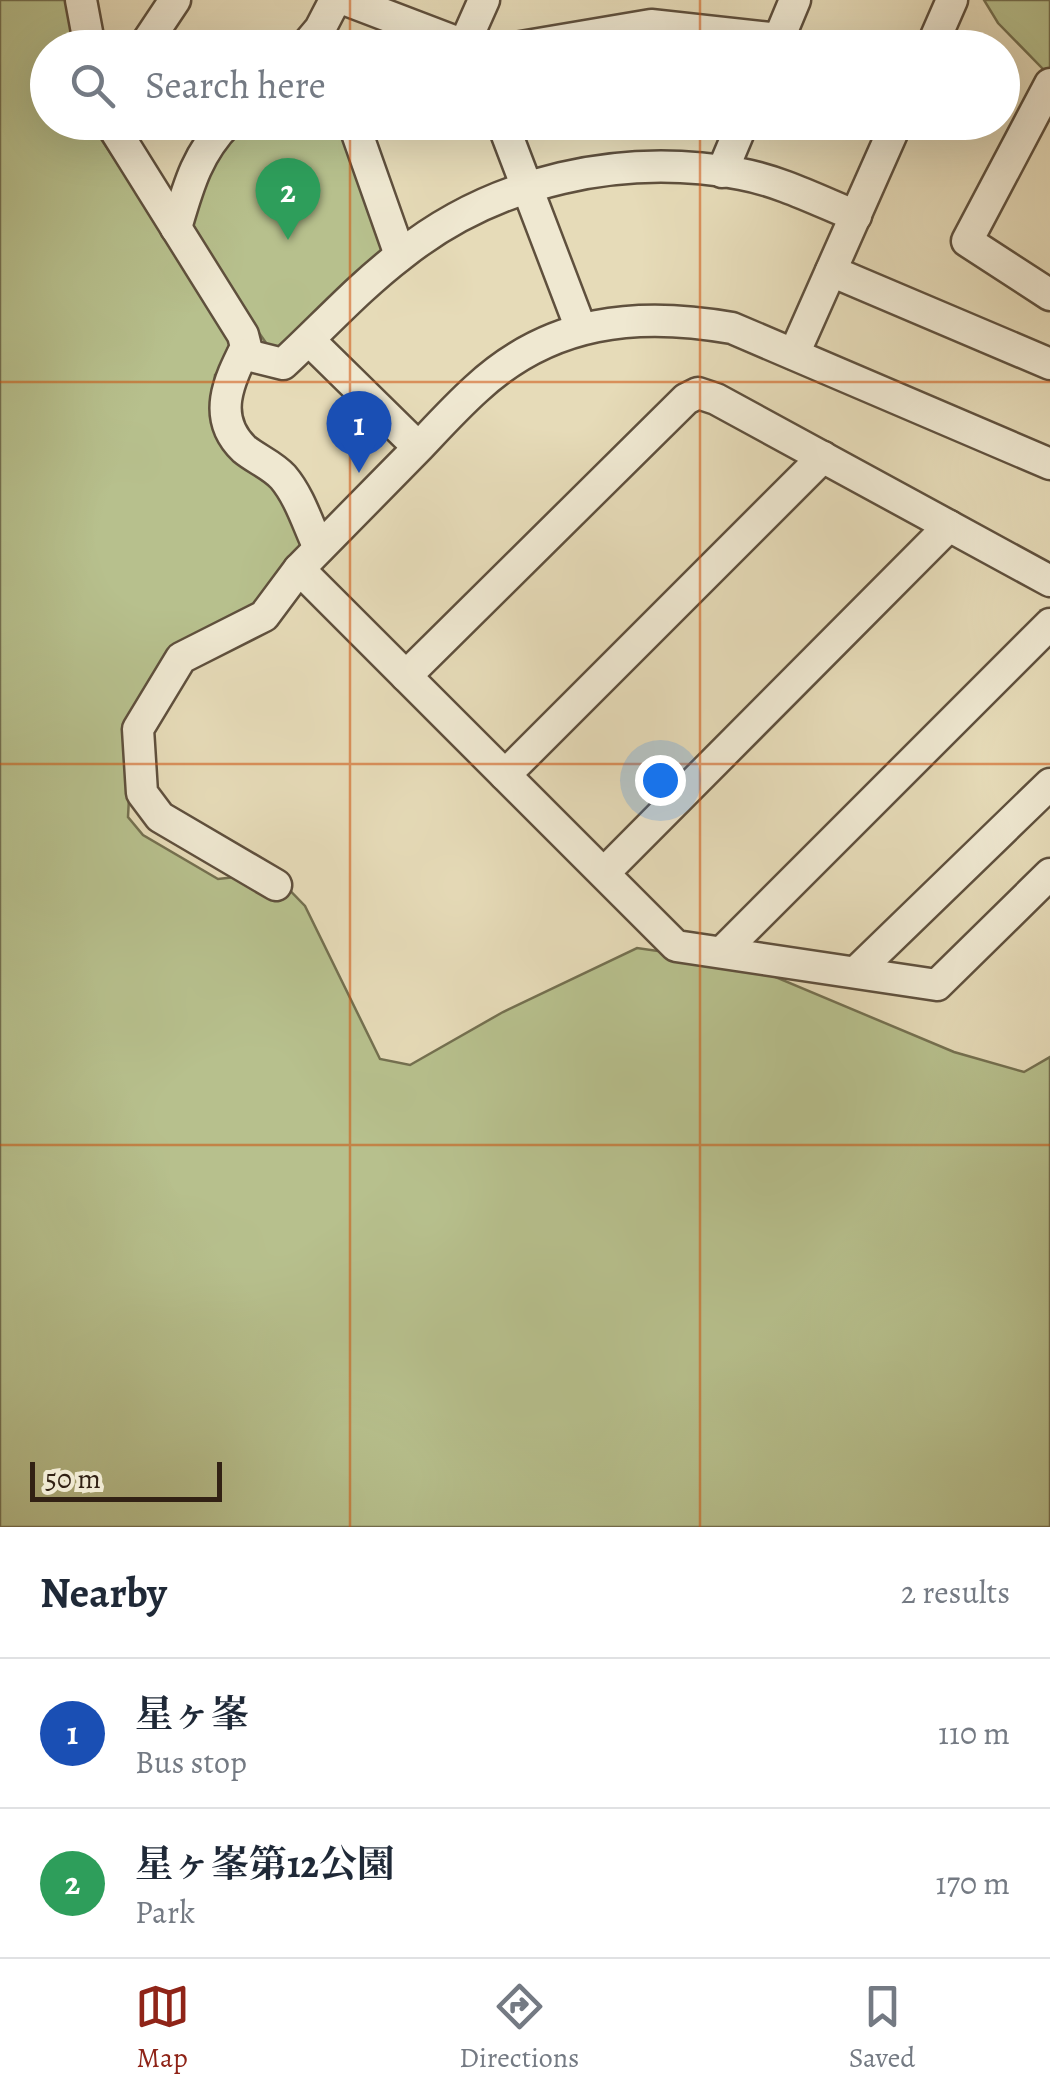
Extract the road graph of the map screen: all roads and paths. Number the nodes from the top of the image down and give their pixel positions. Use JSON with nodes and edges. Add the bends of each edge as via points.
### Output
{"nodes":[{"id":1,"x":81,"y":0,"type":"edge"},
{"id":2,"x":175,"y":0,"type":"edge"},
{"id":3,"x":335,"y":0,"type":"edge"},
{"id":4,"x":346,"y":0,"type":"edge"},
{"id":5,"x":484,"y":0,"type":"edge"},
{"id":6,"x":636,"y":0,"type":"edge"},
{"id":7,"x":796,"y":0,"type":"edge"},
{"id":8,"x":952,"y":0,"type":"edge"},
{"id":9,"x":624,"y":29,"type":"junction"},
{"id":10,"x":87,"y":30,"type":"edge"},
{"id":11,"x":155,"y":30,"type":"edge"},
{"id":12,"x":322,"y":30,"type":"edge"},
{"id":13,"x":426,"y":30,"type":"edge"},
{"id":14,"x":474,"y":30,"type":"edge"},
{"id":15,"x":618,"y":30,"type":"edge"},
{"id":16,"x":686,"y":30,"type":"edge"},
{"id":17,"x":783,"y":30,"type":"edge"},
{"id":18,"x":938,"y":30,"type":"edge"},
{"id":19,"x":1050,"y":84,"type":"edge"},
{"id":20,"x":121,"y":140,"type":"edge"},
{"id":21,"x":212,"y":140,"type":"edge"},
{"id":22,"x":359,"y":140,"type":"edge"},
{"id":23,"x":509,"y":140,"type":"edge"},
{"id":24,"x":735,"y":140,"type":"edge"},
{"id":25,"x":889,"y":140,"type":"edge"},
{"id":26,"x":722,"y":172,"type":"junction"},
{"id":27,"x":527,"y":187,"type":"junction"},
{"id":28,"x":856,"y":216,"type":"junction"},
{"id":29,"x":176,"y":228,"type":"junction"},
{"id":30,"x":400,"y":255,"type":"junction"},
{"id":31,"x":831,"y":271,"type":"junction"},
{"id":32,"x":1050,"y":294,"type":"edge"},
{"id":33,"x":581,"y":329,"type":"junction"},
{"id":34,"x":309,"y":340,"type":"junction"},
{"id":35,"x":243,"y":354,"type":"junction"},
{"id":36,"x":794,"y":354,"type":"junction"},
{"id":37,"x":1050,"y":364,"type":"edge"},
{"id":38,"x":418,"y":448,"type":"junction"},
{"id":39,"x":823,"y":457,"type":"junction"},
{"id":40,"x":1050,"y":464,"type":"edge"},
{"id":41,"x":949,"y":526,"type":"junction"},
{"id":42,"x":309,"y":558,"type":"junction"},
{"id":43,"x":1050,"y":581,"type":"edge"},
{"id":44,"x":1050,"y":624,"type":"edge"},
{"id":45,"x":406,"y":676,"type":"junction"},
{"id":46,"x":506,"y":775,"type":"junction"},
{"id":47,"x":1050,"y":784,"type":"edge"},
{"id":48,"x":604,"y":873,"type":"junction"},
{"id":49,"x":1050,"y":874,"type":"edge"},
{"id":50,"x":276,"y":885,"type":"dead end"},
{"id":51,"x":722,"y":952,"type":"junction"},
{"id":52,"x":856,"y":972,"type":"junction"}],
"edges":[{"from":1,"to":10,"type":"street"},
{"from":2,"to":11,"type":"street"},
{"from":3,"to":12,"type":"street"},
{"from":4,"to":13,"type":"street"},
{"from":5,"to":14,"type":"street"},
{"from":6,"to":9,"type":"street"},
{"from":7,"to":17,"type":"street"},
{"from":8,"to":18,"type":"street"},
{"from":9,"to":15,"type":"street"},
{"from":9,"to":16,"type":"street"},
{"from":19,"to":32,"type":"street","via":[[968,242]]},
{"from":20,"to":29,"type":"street"},
{"from":21,"to":29,"type":"street","via":[[192,173]]},
{"from":22,"to":30,"type":"street"},
{"from":23,"to":27,"type":"street"},
{"from":24,"to":26,"type":"street"},
{"from":25,"to":28,"type":"street"},
{"from":26,"to":27,"type":"street","via":[[576,173]]},
{"from":26,"to":28,"type":"street"},
{"from":27,"to":30,"type":"street","via":[[476,206]]},
{"from":27,"to":33,"type":"street"},
{"from":28,"to":31,"type":"street"},
{"from":29,"to":35,"type":"street","via":[[243,336]]},
{"from":30,"to":34,"type":"street"},
{"from":31,"to":36,"type":"street"},
{"from":31,"to":37,"type":"street"},
{"from":33,"to":36,"type":"street","via":[[629,319],[684,319],[732,328]]},
{"from":33,"to":38,"type":"street","via":[[524,354],[478,386]]},
{"from":34,"to":35,"type":"street","via":[[283,364]]},
{"from":34,"to":38,"type":"street"},
{"from":35,"to":42,"type":"street","via":[[224,413],[244,448],[294,493]]},
{"from":36,"to":40,"type":"street"},
{"from":38,"to":42,"type":"street"},
{"from":39,"to":41,"type":"street"},
{"from":39,"to":45,"type":"street","via":[[716,399],[698,393],[686,399]]},
{"from":39,"to":46,"type":"street"},
{"from":41,"to":43,"type":"street"},
{"from":41,"to":48,"type":"street"},
{"from":42,"to":45,"type":"street"},
{"from":42,"to":50,"type":"street","via":[[264,616],[181,658],[138,729],[142,794],[160,817]]},
{"from":44,"to":51,"type":"street"},
{"from":45,"to":46,"type":"street"},
{"from":46,"to":48,"type":"street"},
{"from":47,"to":52,"type":"street"},
{"from":48,"to":51,"type":"street","via":[[676,946]]},
{"from":49,"to":52,"type":"street","via":[[937,985]]},
{"from":51,"to":52,"type":"street"}]}
